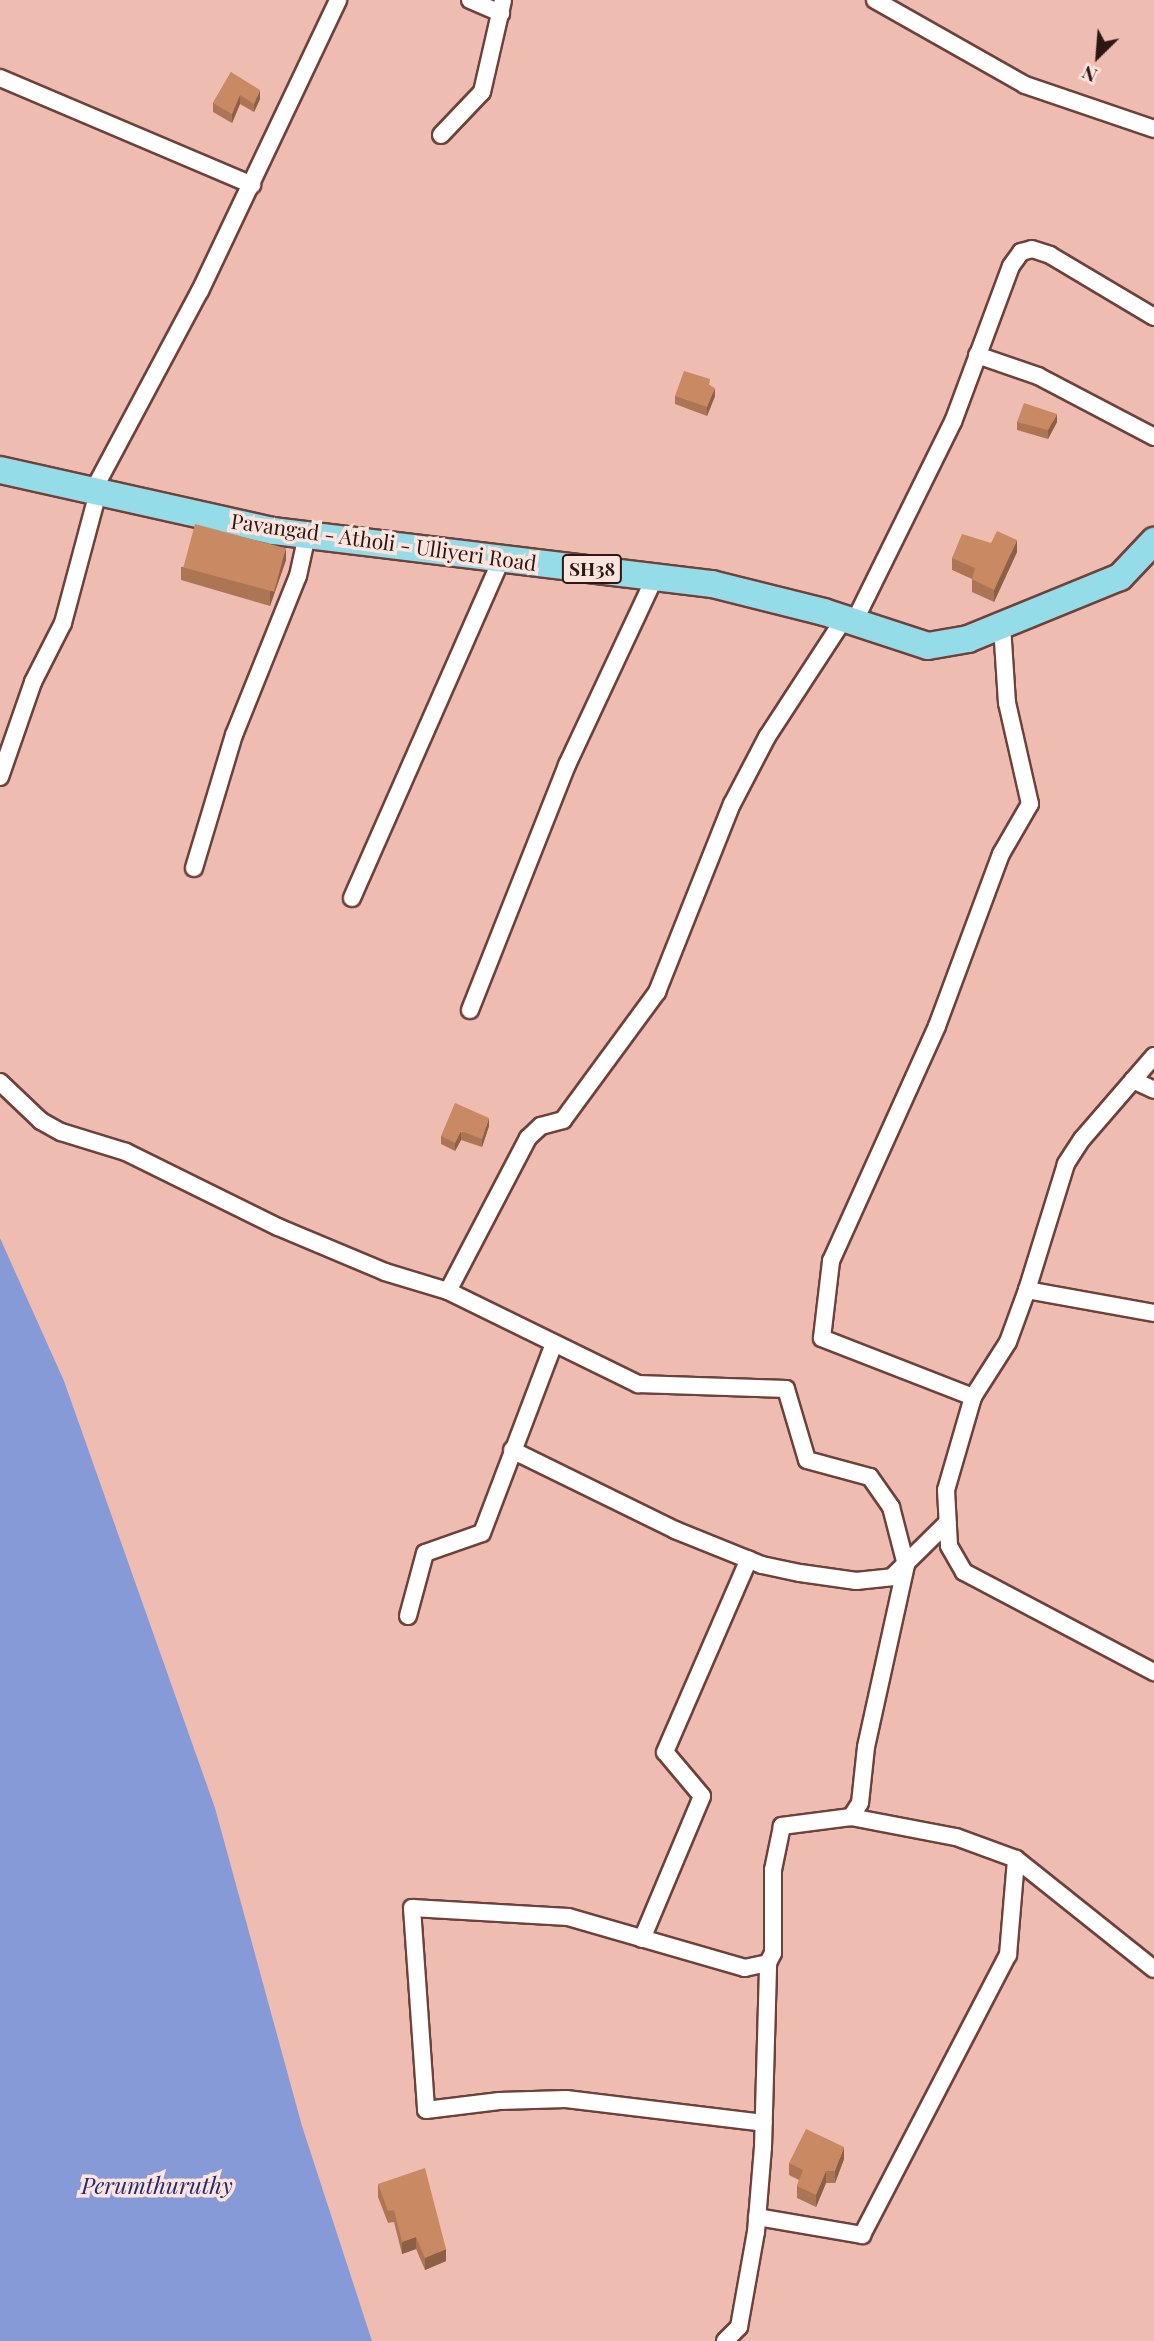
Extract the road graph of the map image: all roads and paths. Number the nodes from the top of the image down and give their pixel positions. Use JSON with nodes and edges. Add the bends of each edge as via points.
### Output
{"nodes":[{"id":1,"x":338,"y":0,"type":"edge"},
{"id":2,"x":470,"y":0,"type":"edge"},
{"id":3,"x":875,"y":0,"type":"edge"},
{"id":4,"x":502,"y":7,"type":"edge"},
{"id":5,"x":0,"y":78,"type":"edge"},
{"id":6,"x":1154,"y":129,"type":"edge"},
{"id":7,"x":441,"y":135,"type":"dead end"},
{"id":8,"x":251,"y":185,"type":"junction"},
{"id":9,"x":1154,"y":317,"type":"edge"},
{"id":10,"x":977,"y":355,"type":"junction"},
{"id":11,"x":1154,"y":437,"type":"edge"},
{"id":12,"x":0,"y":470,"type":"edge"},
{"id":13,"x":96,"y":492,"type":"junction"},
{"id":14,"x":307,"y":535,"type":"junction"},
{"id":15,"x":1154,"y":541,"type":"edge"},
{"id":16,"x":502,"y":558,"type":"junction"},
{"id":17,"x":655,"y":577,"type":"junction"},
{"id":18,"x":849,"y":620,"type":"junction"},
{"id":19,"x":1002,"y":625,"type":"junction"},
{"id":20,"x":0,"y":777,"type":"edge"},
{"id":21,"x":194,"y":868,"type":"dead end"},
{"id":22,"x":352,"y":898,"type":"dead end"},
{"id":23,"x":470,"y":1010,"type":"dead end"},
{"id":24,"x":1154,"y":1056,"type":"edge"},
{"id":25,"x":1133,"y":1080,"type":"junction"},
{"id":26,"x":0,"y":1082,"type":"edge"},
{"id":27,"x":1154,"y":1090,"type":"edge"},
{"id":28,"x":1027,"y":1290,"type":"junction"},
{"id":29,"x":448,"y":1291,"type":"junction"},
{"id":30,"x":1154,"y":1313,"type":"edge"},
{"id":31,"x":553,"y":1346,"type":"junction"},
{"id":32,"x":973,"y":1396,"type":"junction"},
{"id":33,"x":512,"y":1450,"type":"junction"},
{"id":34,"x":948,"y":1522,"type":"junction"},
{"id":35,"x":749,"y":1559,"type":"junction"},
{"id":36,"x":906,"y":1565,"type":"junction"},
{"id":37,"x":408,"y":1616,"type":"dead end"},
{"id":38,"x":1154,"y":1672,"type":"edge"},
{"id":39,"x":851,"y":1817,"type":"junction"},
{"id":40,"x":1016,"y":1859,"type":"junction"},
{"id":41,"x":642,"y":1939,"type":"junction"},
{"id":42,"x":768,"y":1963,"type":"junction"},
{"id":43,"x":1154,"y":1969,"type":"edge"},
{"id":44,"x":764,"y":2123,"type":"junction"},
{"id":45,"x":757,"y":2217,"type":"junction"},
{"id":46,"x":725,"y":2341,"type":"edge"}],
"edges":[{"from":1,"to":8,"type":"street"},
{"from":2,"to":4,"type":"street"},
{"from":3,"to":6,"type":"street","via":[[1025,85]]},
{"from":4,"to":7,"type":"street","via":[[482,92]]},
{"from":5,"to":8,"type":"street"},
{"from":8,"to":13,"type":"street"},
{"from":9,"to":10,"type":"street","via":[[1032,249],[1021,252],[1011,266]]},
{"from":10,"to":11,"type":"street","via":[[1038,376]]},
{"from":10,"to":18,"type":"street","via":[[933,465]]},
{"from":12,"to":13,"type":"main road","name":"Pavangad - Atholi - Ulliyeri Road","number":"SH38"},
{"from":13,"to":14,"type":"main road","name":"Pavangad - Atholi - Ulliyeri Road","number":"SH38"},
{"from":13,"to":20,"type":"street","via":[[63,623],[33,681]]},
{"from":14,"to":16,"type":"main road","name":"Pavangad - Atholi - Ulliyeri Road","number":"SH38"},
{"from":14,"to":21,"type":"street","via":[[298,576],[234,734]]},
{"from":15,"to":19,"type":"main road","name":"Pavangad - Atholi - Ulliyeri Road","number":"SH38","via":[[1120,577]]},
{"from":16,"to":17,"type":"main road","name":"Pavangad - Atholi - Ulliyeri Road","number":"SH38"},
{"from":16,"to":22,"type":"street"},
{"from":17,"to":18,"type":"main road","name":"Pavangad - Atholi - Ulliyeri Road","number":"SH38","via":[[712,584]]},
{"from":17,"to":23,"type":"street","via":[[567,765]]},
{"from":18,"to":19,"type":"main road","name":"Pavangad - Atholi - Ulliyeri Road","number":"SH38","via":[[928,646],[968,639]]},
{"from":18,"to":29,"type":"street","via":[[767,737],[732,804],[657,992],[563,1120],[541,1126],[528,1138]]},
{"from":19,"to":32,"type":"street","via":[[1007,703],[1030,804],[1001,854],[937,1026],[831,1261],[822,1338]]},
{"from":24,"to":25,"type":"street"},
{"from":25,"to":27,"type":"street"},
{"from":25,"to":28,"type":"street","via":[[1066,1164]]},
{"from":26,"to":29,"type":"street","via":[[41,1121],[61,1132],[125,1152],[278,1227],[385,1272]]},
{"from":28,"to":30,"type":"street"},
{"from":28,"to":32,"type":"street","via":[[1008,1342]]},
{"from":29,"to":31,"type":"street"},
{"from":31,"to":33,"type":"street"},
{"from":31,"to":36,"type":"street","via":[[638,1384],[786,1389],[807,1460],[870,1477],[891,1507]]},
{"from":32,"to":34,"type":"street","via":[[946,1490]]},
{"from":33,"to":35,"type":"street","via":[[614,1503]]},
{"from":33,"to":37,"type":"street","via":[[482,1533],[425,1553]]},
{"from":34,"to":36,"type":"street"},
{"from":34,"to":38,"type":"street","via":[[949,1546],[964,1572]]},
{"from":35,"to":36,"type":"street","via":[[856,1581],[892,1577]]},
{"from":35,"to":41,"type":"street","via":[[665,1752],[702,1796]]},
{"from":36,"to":39,"type":"street","via":[[866,1747],[860,1803]]},
{"from":39,"to":40,"type":"street","via":[[956,1837]]},
{"from":39,"to":42,"type":"street","via":[[782,1826],[773,1870],[773,1953]]},
{"from":40,"to":43,"type":"street"},
{"from":40,"to":45,"type":"street","via":[[1009,1955],[862,2235]]},
{"from":41,"to":42,"type":"street","via":[[745,1968]]},
{"from":41,"to":44,"type":"street","via":[[568,1917],[412,1908],[426,2110],[566,2099]]},
{"from":42,"to":44,"type":"street"},
{"from":44,"to":45,"type":"street"},
{"from":45,"to":46,"type":"street","via":[[739,2327]]}]}
